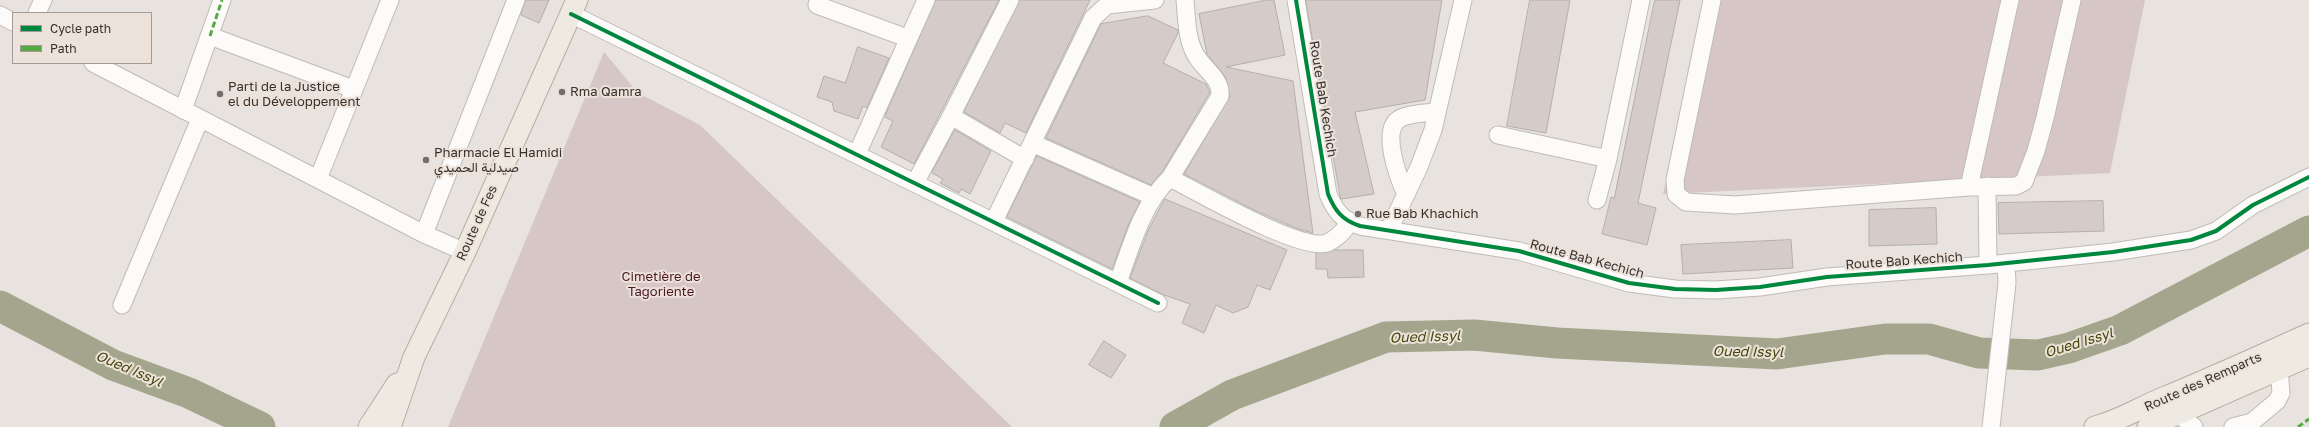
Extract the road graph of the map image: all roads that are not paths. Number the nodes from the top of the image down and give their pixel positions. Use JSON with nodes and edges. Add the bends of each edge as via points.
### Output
{"nodes":[{"id":1,"x":43,"y":0,"type":"edge"},
{"id":2,"x":222,"y":0,"type":"edge"},
{"id":3,"x":390,"y":0,"type":"edge"},
{"id":4,"x":516,"y":0,"type":"edge"},
{"id":5,"x":926,"y":0,"type":"edge"},
{"id":6,"x":1010,"y":0,"type":"edge"},
{"id":7,"x":1155,"y":0,"type":"edge"},
{"id":8,"x":1185,"y":0,"type":"edge"},
{"id":9,"x":1296,"y":0,"type":"edge"},
{"id":10,"x":1463,"y":0,"type":"edge"},
{"id":11,"x":1641,"y":0,"type":"edge"},
{"id":12,"x":1712,"y":0,"type":"edge"},
{"id":13,"x":2010,"y":0,"type":"edge"},
{"id":14,"x":2072,"y":0,"type":"edge"},
{"id":15,"x":1137,"y":1,"type":"edge"},
{"id":16,"x":817,"y":5,"type":"dead end"},
{"id":17,"x":574,"y":7,"type":"edge"},
{"id":18,"x":37,"y":12,"type":"edge"},
{"id":19,"x":0,"y":15,"type":"edge"},
{"id":20,"x":12,"y":21,"type":"edge"},
{"id":21,"x":210,"y":36,"type":"junction"},
{"id":22,"x":907,"y":38,"type":"junction"},
{"id":23,"x":95,"y":64,"type":"edge"},
{"id":24,"x":353,"y":89,"type":"junction"},
{"id":25,"x":183,"y":110,"type":"junction"},
{"id":26,"x":1437,"y":112,"type":"junction"},
{"id":27,"x":951,"y":116,"type":"junction"},
{"id":28,"x":200,"y":119,"type":"junction"},
{"id":29,"x":1498,"y":135,"type":"dead end"},
{"id":30,"x":1032,"y":143,"type":"junction"},
{"id":31,"x":857,"y":154,"type":"junction"},
{"id":32,"x":1025,"y":159,"type":"junction"},
{"id":33,"x":1608,"y":159,"type":"junction"},
{"id":34,"x":2309,"y":177,"type":"edge"},
{"id":35,"x":1170,"y":178,"type":"junction"},
{"id":36,"x":318,"y":179,"type":"junction"},
{"id":37,"x":915,"y":182,"type":"junction"},
{"id":38,"x":1987,"y":186,"type":"junction"},
{"id":39,"x":1969,"y":187,"type":"junction"},
{"id":40,"x":1406,"y":195,"type":"junction"},
{"id":41,"x":1154,"y":197,"type":"junction"},
{"id":42,"x":1597,"y":200,"type":"dead end"},
{"id":43,"x":994,"y":221,"type":"junction"},
{"id":44,"x":1350,"y":223,"type":"junction"},
{"id":45,"x":1389,"y":230,"type":"junction"},
{"id":46,"x":424,"y":234,"type":"junction"},
{"id":47,"x":465,"y":252,"type":"junction"},
{"id":48,"x":2006,"y":263,"type":"junction"},
{"id":49,"x":1988,"y":265,"type":"junction"},
{"id":50,"x":1118,"y":283,"type":"junction"},
{"id":51,"x":1158,"y":303,"type":"dead end"},
{"id":52,"x":122,"y":305,"type":"dead end"},
{"id":53,"x":2309,"y":334,"type":"edge"},
{"id":54,"x":2309,"y":356,"type":"edge"},
{"id":55,"x":414,"y":357,"type":"junction"},
{"id":56,"x":2279,"y":369,"type":"junction"},
{"id":57,"x":2186,"y":420,"type":"edge"},
{"id":58,"x":369,"y":427,"type":"edge"},
{"id":59,"x":390,"y":427,"type":"edge"},
{"id":60,"x":1991,"y":427,"type":"edge"},
{"id":61,"x":2095,"y":427,"type":"edge"},
{"id":62,"x":2148,"y":427,"type":"edge"},
{"id":63,"x":2233,"y":427,"type":"edge"}],
"edges":[{"from":1,"to":18,"type":"street"},
{"from":2,"to":21,"type":"street"},
{"from":3,"to":24,"type":"street"},
{"from":4,"to":46,"type":"street"},
{"from":5,"to":22,"type":"street"},
{"from":6,"to":27,"type":"street"},
{"from":7,"to":15,"type":"street"},
{"from":8,"to":35,"type":"street","via":[[1189,35],[1194,52],[1221,91],[1210,116]]},
{"from":9,"to":44,"type":"street","name":"Route Bab Kechich","via":[[1328,194],[1340,217]]},
{"from":10,"to":26,"type":"street"},
{"from":11,"to":33,"type":"street"},
{"from":12,"to":39,"type":"street","via":[[1675,180],[1676,194],[1680,198],[1692,203],[1735,205]]},
{"from":13,"to":39,"type":"street"},
{"from":14,"to":38,"type":"street","via":[[2045,118],[2027,178],[2016,186]]},
{"from":15,"to":30,"type":"street","via":[[1107,5],[1093,18]]},
{"from":16,"to":22,"type":"street"},
{"from":17,"to":31,"type":"street"},
{"from":17,"to":47,"type":"main road","name":"Route de Fes"},
{"from":19,"to":20,"type":"street"},
{"from":21,"to":24,"type":"street"},
{"from":21,"to":25,"type":"street"},
{"from":22,"to":31,"type":"street"},
{"from":23,"to":25,"type":"street"},
{"from":24,"to":36,"type":"street"},
{"from":25,"to":28,"type":"street"},
{"from":26,"to":40,"type":"street","via":[[1420,167]]},
{"from":26,"to":40,"type":"street","via":[[1401,118],[1393,125],[1391,132],[1394,160]]},
{"from":27,"to":32,"type":"street"},
{"from":27,"to":37,"type":"street"},
{"from":28,"to":36,"type":"street"},
{"from":28,"to":52,"type":"street"},
{"from":29,"to":33,"type":"street"},
{"from":30,"to":32,"type":"street"},
{"from":30,"to":41,"type":"street"},
{"from":31,"to":37,"type":"street"},
{"from":32,"to":43,"type":"street"},
{"from":33,"to":42,"type":"street"},
{"from":34,"to":48,"type":"street","name":"Route Bab Kechich","via":[[2253,205],[2216,231],[2191,240],[2113,252]]},
{"from":35,"to":41,"type":"street","via":[[1158,189]]},
{"from":35,"to":44,"type":"street","via":[[1301,241],[1326,243],[1340,235]]},
{"from":36,"to":46,"type":"street"},
{"from":37,"to":43,"type":"street"},
{"from":38,"to":39,"type":"street"},
{"from":38,"to":49,"type":"street"},
{"from":40,"to":45,"type":"street"},
{"from":41,"to":50,"type":"street","via":[[1135,235]]},
{"from":43,"to":50,"type":"street"},
{"from":44,"to":45,"type":"street","name":"Route Bab Kechich"},
{"from":45,"to":49,"type":"street","name":"Route Bab Kechich","via":[[1519,251],[1629,283],[1675,289],[1760,288],[1827,277]]},
{"from":46,"to":47,"type":"street"},
{"from":47,"to":55,"type":"main road","name":"Route de Fes"},
{"from":48,"to":49,"type":"street","name":"Route Bab Kechich"},
{"from":48,"to":60,"type":"street","via":[[2007,282]]},
{"from":50,"to":51,"type":"street"},
{"from":53,"to":61,"type":"main road","name":"Route des Remparts","via":[[2197,385],[2162,398],[2118,421]]},
{"from":54,"to":56,"type":"main road","name":"Route des Remparts"},
{"from":55,"to":58,"type":"main road","name":"Route de Fes"},
{"from":55,"to":59,"type":"main road","name":"Route de Fes"},
{"from":56,"to":57,"type":"main road","name":"Route des Remparts"},
{"from":56,"to":63,"type":"street","via":[[2281,393],[2277,401],[2252,422]]},
{"from":57,"to":62,"type":"main road","name":"Route des Remparts"}]}
